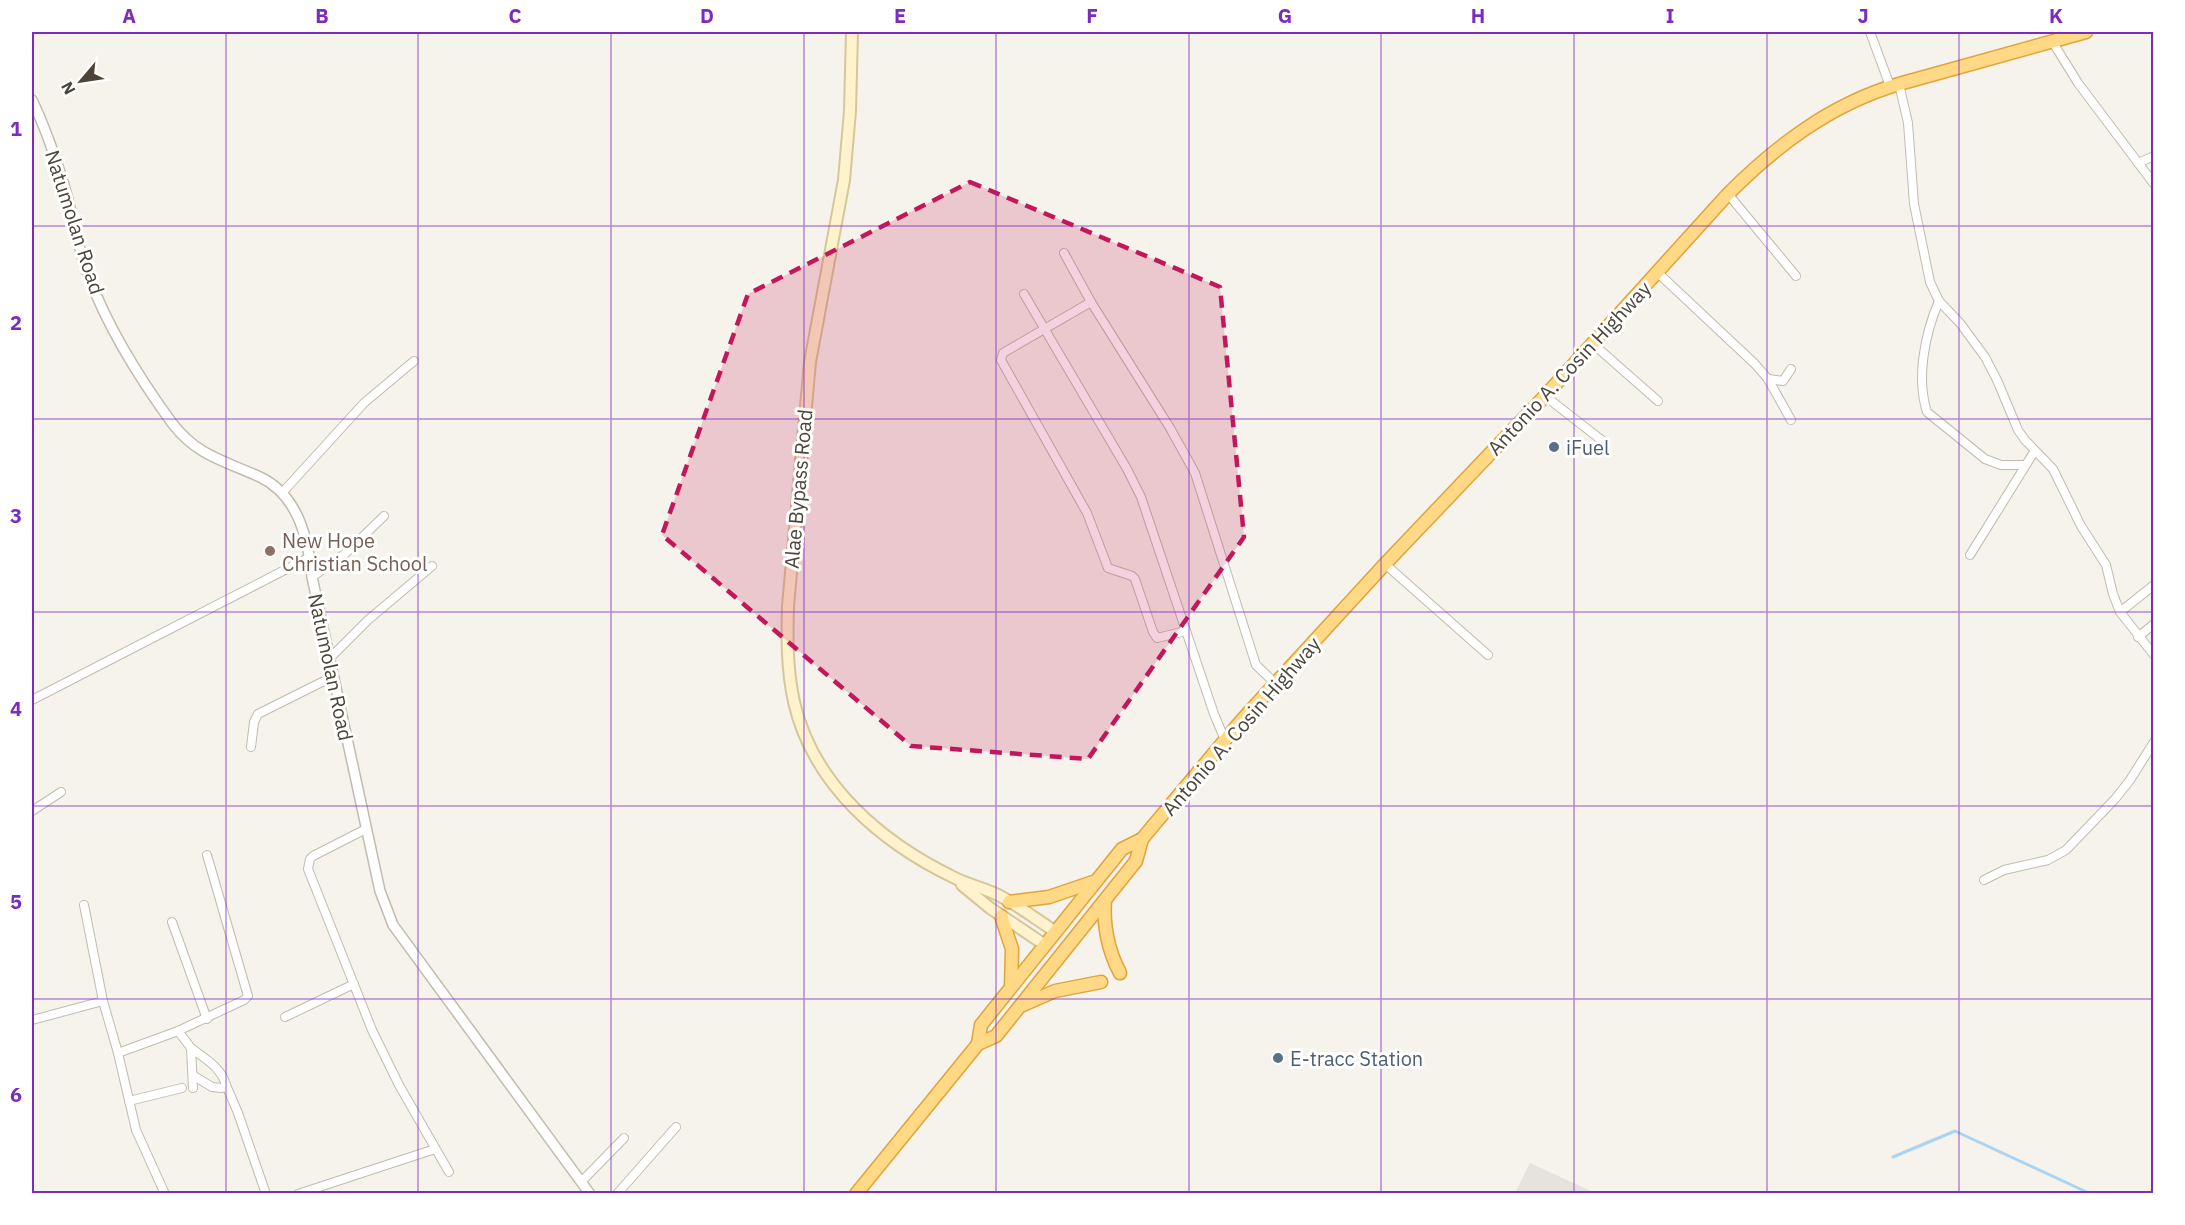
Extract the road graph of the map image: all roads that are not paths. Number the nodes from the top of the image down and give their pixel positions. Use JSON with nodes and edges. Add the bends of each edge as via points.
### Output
{"nodes":[{"id":1,"x":852,"y":32,"type":"edge"},
{"id":2,"x":1870,"y":32,"type":"edge"},
{"id":3,"x":2086,"y":32,"type":"edge"},
{"id":4,"x":2052,"y":41,"type":"junction"},
{"id":5,"x":1894,"y":85,"type":"junction"},
{"id":6,"x":32,"y":100,"type":"edge"},
{"id":7,"x":2154,"y":156,"type":"edge"},
{"id":8,"x":2138,"y":163,"type":"junction"},
{"id":9,"x":2154,"y":184,"type":"edge"},
{"id":10,"x":1728,"y":194,"type":"junction"},
{"id":11,"x":1064,"y":253,"type":"dead end"},
{"id":12,"x":1657,"y":272,"type":"junction"},
{"id":13,"x":1797,"y":276,"type":"dead end"},
{"id":14,"x":1024,"y":294,"type":"dead end"},
{"id":15,"x":1939,"y":301,"type":"junction"},
{"id":16,"x":1091,"y":302,"type":"junction"},
{"id":17,"x":1045,"y":329,"type":"junction"},
{"id":18,"x":1592,"y":343,"type":"junction"},
{"id":19,"x":414,"y":361,"type":"dead end"},
{"id":20,"x":1791,"y":369,"type":"dead end"},
{"id":21,"x":1768,"y":380,"type":"junction"},
{"id":22,"x":1545,"y":396,"type":"junction"},
{"id":23,"x":1658,"y":401,"type":"dead end"},
{"id":24,"x":1791,"y":420,"type":"dead end"},
{"id":25,"x":1604,"y":442,"type":"dead end"},
{"id":26,"x":2034,"y":452,"type":"junction"},
{"id":27,"x":2024,"y":465,"type":"junction"},
{"id":28,"x":282,"y":493,"type":"junction"},
{"id":29,"x":384,"y":516,"type":"dead end"},
{"id":30,"x":1970,"y":555,"type":"dead end"},
{"id":31,"x":310,"y":557,"type":"junction"},
{"id":32,"x":1385,"y":564,"type":"junction"},
{"id":33,"x":432,"y":566,"type":"dead end"},
{"id":34,"x":312,"y":577,"type":"junction"},
{"id":35,"x":2154,"y":585,"type":"edge"},
{"id":36,"x":2120,"y":612,"type":"junction"},
{"id":37,"x":2154,"y":624,"type":"edge"},
{"id":38,"x":1186,"y":631,"type":"junction"},
{"id":39,"x":2138,"y":637,"type":"junction"},
{"id":40,"x":1488,"y":655,"type":"dead end"},
{"id":41,"x":2154,"y":655,"type":"edge"},
{"id":42,"x":330,"y":658,"type":"junction"},
{"id":43,"x":334,"y":676,"type":"junction"},
{"id":44,"x":1275,"y":683,"type":"junction"},
{"id":45,"x":32,"y":700,"type":"edge"},
{"id":46,"x":1225,"y":740,"type":"junction"},
{"id":47,"x":2154,"y":742,"type":"edge"},
{"id":48,"x":251,"y":747,"type":"dead end"},
{"id":49,"x":61,"y":792,"type":"dead end"},
{"id":50,"x":32,"y":811,"type":"edge"},
{"id":51,"x":366,"y":829,"type":"junction"},
{"id":52,"x":1142,"y":839,"type":"junction"},
{"id":53,"x":207,"y":855,"type":"dead end"},
{"id":54,"x":956,"y":879,"type":"junction"},
{"id":55,"x":1097,"y":880,"type":"junction"},
{"id":56,"x":1984,"y":880,"type":"dead end"},
{"id":57,"x":1105,"y":900,"type":"junction"},
{"id":58,"x":1009,"y":902,"type":"junction"},
{"id":59,"x":84,"y":905,"type":"dead end"},
{"id":60,"x":1001,"y":916,"type":"junction"},
{"id":61,"x":172,"y":922,"type":"dead end"},
{"id":62,"x":1056,"y":932,"type":"junction"},
{"id":63,"x":1071,"y":942,"type":"junction"},
{"id":64,"x":1046,"y":945,"type":"junction"},
{"id":65,"x":1060,"y":955,"type":"junction"},
{"id":66,"x":1120,"y":973,"type":"dead end"},
{"id":67,"x":1101,"y":982,"type":"dead end"},
{"id":68,"x":354,"y":984,"type":"junction"},
{"id":69,"x":1011,"y":989,"type":"junction"},
{"id":70,"x":103,"y":1001,"type":"junction"},
{"id":71,"x":1020,"y":1007,"type":"junction"},
{"id":72,"x":285,"y":1017,"type":"dead end"},
{"id":73,"x":207,"y":1019,"type":"junction"},
{"id":74,"x":32,"y":1020,"type":"edge"},
{"id":75,"x":178,"y":1031,"type":"junction"},
{"id":76,"x":978,"y":1044,"type":"junction"},
{"id":77,"x":191,"y":1048,"type":"junction"},
{"id":78,"x":118,"y":1053,"type":"junction"},
{"id":79,"x":194,"y":1076,"type":"junction"},
{"id":80,"x":226,"y":1085,"type":"junction"},
{"id":81,"x":182,"y":1088,"type":"dead end"},
{"id":82,"x":193,"y":1088,"type":"dead end"},
{"id":83,"x":129,"y":1101,"type":"junction"},
{"id":84,"x":676,"y":1126,"type":"dead end"},
{"id":85,"x":624,"y":1138,"type":"dead end"},
{"id":86,"x":435,"y":1149,"type":"junction"},
{"id":87,"x":449,"y":1173,"type":"dead end"},
{"id":88,"x":581,"y":1182,"type":"junction"},
{"id":89,"x":303,"y":1193,"type":"edge"},
{"id":90,"x":165,"y":1194,"type":"edge"},
{"id":91,"x":266,"y":1194,"type":"edge"},
{"id":92,"x":590,"y":1194,"type":"edge"},
{"id":93,"x":617,"y":1194,"type":"edge"},
{"id":94,"x":856,"y":1194,"type":"edge"}],
"edges":[{"from":1,"to":54,"type":"main road","name":"Alae Bypass Road","via":[[844,180],[808,382],[788,606],[790,681],[809,741],[842,796],[873,827]]},
{"from":2,"to":5,"type":"street"},
{"from":3,"to":4,"type":"highway","name":"Antonio A. Cosin Highway"},
{"from":4,"to":5,"type":"highway","name":"Antonio A. Cosin Highway"},
{"from":4,"to":8,"type":"street"},
{"from":5,"to":10,"type":"highway","name":"Antonio A. Cosin Highway","via":[[1847,104],[1808,126],[1759,163]]},
{"from":5,"to":15,"type":"street","via":[[1908,123],[1914,204],[1930,282]]},
{"from":6,"to":28,"type":"street","name":"Natumolan Road","via":[[64,185],[89,278],[123,347],[152,394],[192,444],[216,460],[267,481]]},
{"from":7,"to":8,"type":"street"},
{"from":8,"to":9,"type":"street"},
{"from":10,"to":12,"type":"highway","name":"Antonio A. Cosin Highway"},
{"from":10,"to":13,"type":"street"},
{"from":11,"to":16,"type":"street"},
{"from":12,"to":18,"type":"highway","name":"Antonio A. Cosin Highway"},
{"from":12,"to":21,"type":"street"},
{"from":14,"to":17,"type":"street"},
{"from":15,"to":26,"type":"street","via":[[1985,357],[2018,430]]},
{"from":15,"to":27,"type":"street","via":[[1925,343],[1927,412],[1985,459],[2001,465]]},
{"from":16,"to":17,"type":"street"},
{"from":16,"to":44,"type":"street","via":[[1195,473],[1256,665]]},
{"from":17,"to":38,"type":"street","via":[[1141,497]]},
{"from":17,"to":38,"type":"street","via":[[1003,352],[1002,364],[1088,513],[1105,564],[1112,571],[1135,579],[1155,636],[1164,638]]},
{"from":18,"to":22,"type":"highway","name":"Antonio A. Cosin Highway"},
{"from":18,"to":23,"type":"street"},
{"from":19,"to":28,"type":"street","via":[[364,403]]},
{"from":20,"to":21,"type":"street","via":[[1783,381]]},
{"from":21,"to":24,"type":"street"},
{"from":22,"to":25,"type":"street"},
{"from":22,"to":32,"type":"highway","name":"Antonio A. Cosin Highway"},
{"from":26,"to":27,"type":"street"},
{"from":26,"to":36,"type":"street","via":[[2053,469],[2081,526],[2104,561]]},
{"from":27,"to":30,"type":"street"},
{"from":28,"to":31,"type":"street","name":"Natumolan Road","via":[[301,524]]},
{"from":29,"to":34,"type":"street","via":[[346,553]]},
{"from":31,"to":34,"type":"street","name":"Natumolan Road"},
{"from":31,"to":45,"type":"street"},
{"from":32,"to":40,"type":"street"},
{"from":32,"to":44,"type":"highway","name":"Antonio A. Cosin Highway"},
{"from":33,"to":42,"type":"street"},
{"from":34,"to":42,"type":"street","name":"Natumolan Road"},
{"from":35,"to":36,"type":"street"},
{"from":36,"to":39,"type":"street"},
{"from":37,"to":39,"type":"street"},
{"from":38,"to":46,"type":"street"},
{"from":39,"to":41,"type":"street"},
{"from":42,"to":43,"type":"street","name":"Natumolan Road"},
{"from":43,"to":48,"type":"street","via":[[258,714]]},
{"from":43,"to":51,"type":"street","name":"Natumolan Road"},
{"from":44,"to":46,"type":"highway","name":"Antonio A. Cosin Highway"},
{"from":46,"to":52,"type":"highway","name":"Antonio A. Cosin Highway"},
{"from":47,"to":56,"type":"street","via":[[2130,780],[2066,850],[2048,860],[2004,870]]},
{"from":49,"to":50,"type":"street"},
{"from":51,"to":68,"type":"street","via":[[313,856],[308,864]]},
{"from":51,"to":88,"type":"street","name":"Natumolan Road","via":[[380,891],[393,925]]},
{"from":52,"to":55,"type":"highway","name":"Antonio A. Cosin Highway","via":[[1122,849]]},
{"from":52,"to":57,"type":"highway","name":"Antonio A. Cosin Highway","via":[[1136,861]]},
{"from":53,"to":73,"type":"street","via":[[248,996]]},
{"from":54,"to":58,"type":"main road","name":"Alae Bypass Road"},
{"from":54,"to":60,"type":"main road","name":"Alae Bypass Road"},
{"from":55,"to":58,"type":"highway","via":[[1049,897]]},
{"from":55,"to":62,"type":"highway","name":"Antonio A. Cosin Highway"},
{"from":57,"to":63,"type":"highway","name":"Antonio A. Cosin Highway"},
{"from":57,"to":66,"type":"highway","via":[[1108,944]]},
{"from":58,"to":62,"type":"main road","name":"Alae Bypass Road"},
{"from":59,"to":70,"type":"street"},
{"from":60,"to":64,"type":"main road","name":"Alae Bypass Road"},
{"from":60,"to":69,"type":"highway","via":[[1012,949]]},
{"from":61,"to":73,"type":"street"},
{"from":62,"to":63,"type":"highway"},
{"from":62,"to":64,"type":"highway","name":"Antonio A. Cosin Highway"},
{"from":63,"to":65,"type":"highway","name":"Antonio A. Cosin Highway"},
{"from":64,"to":65,"type":"highway"},
{"from":64,"to":69,"type":"highway","name":"Antonio A. Cosin Highway"},
{"from":65,"to":71,"type":"highway","name":"Antonio A. Cosin Highway"},
{"from":67,"to":71,"type":"highway","via":[[1055,991]]},
{"from":68,"to":72,"type":"street"},
{"from":68,"to":86,"type":"street","via":[[394,1076]]},
{"from":69,"to":76,"type":"highway","name":"Antonio A. Cosin Highway","via":[[981,1025]]},
{"from":70,"to":74,"type":"street"},
{"from":70,"to":78,"type":"street"},
{"from":71,"to":76,"type":"highway","name":"Antonio A. Cosin Highway","via":[[996,1036]]},
{"from":73,"to":75,"type":"street"},
{"from":75,"to":77,"type":"street"},
{"from":75,"to":78,"type":"street"},
{"from":76,"to":94,"type":"highway","name":"Antonio A. Cosin Highway"},
{"from":77,"to":79,"type":"street"},
{"from":77,"to":80,"type":"street","via":[[215,1066]]},
{"from":78,"to":83,"type":"street"},
{"from":79,"to":80,"type":"street","via":[[212,1087]]},
{"from":79,"to":82,"type":"street"},
{"from":80,"to":91,"type":"street"},
{"from":81,"to":83,"type":"street"},
{"from":83,"to":90,"type":"street","via":[[136,1130]]},
{"from":84,"to":93,"type":"street"},
{"from":85,"to":88,"type":"street"},
{"from":86,"to":87,"type":"street"},
{"from":86,"to":89,"type":"street"},
{"from":88,"to":92,"type":"street","name":"Natumolan Road"}]}
